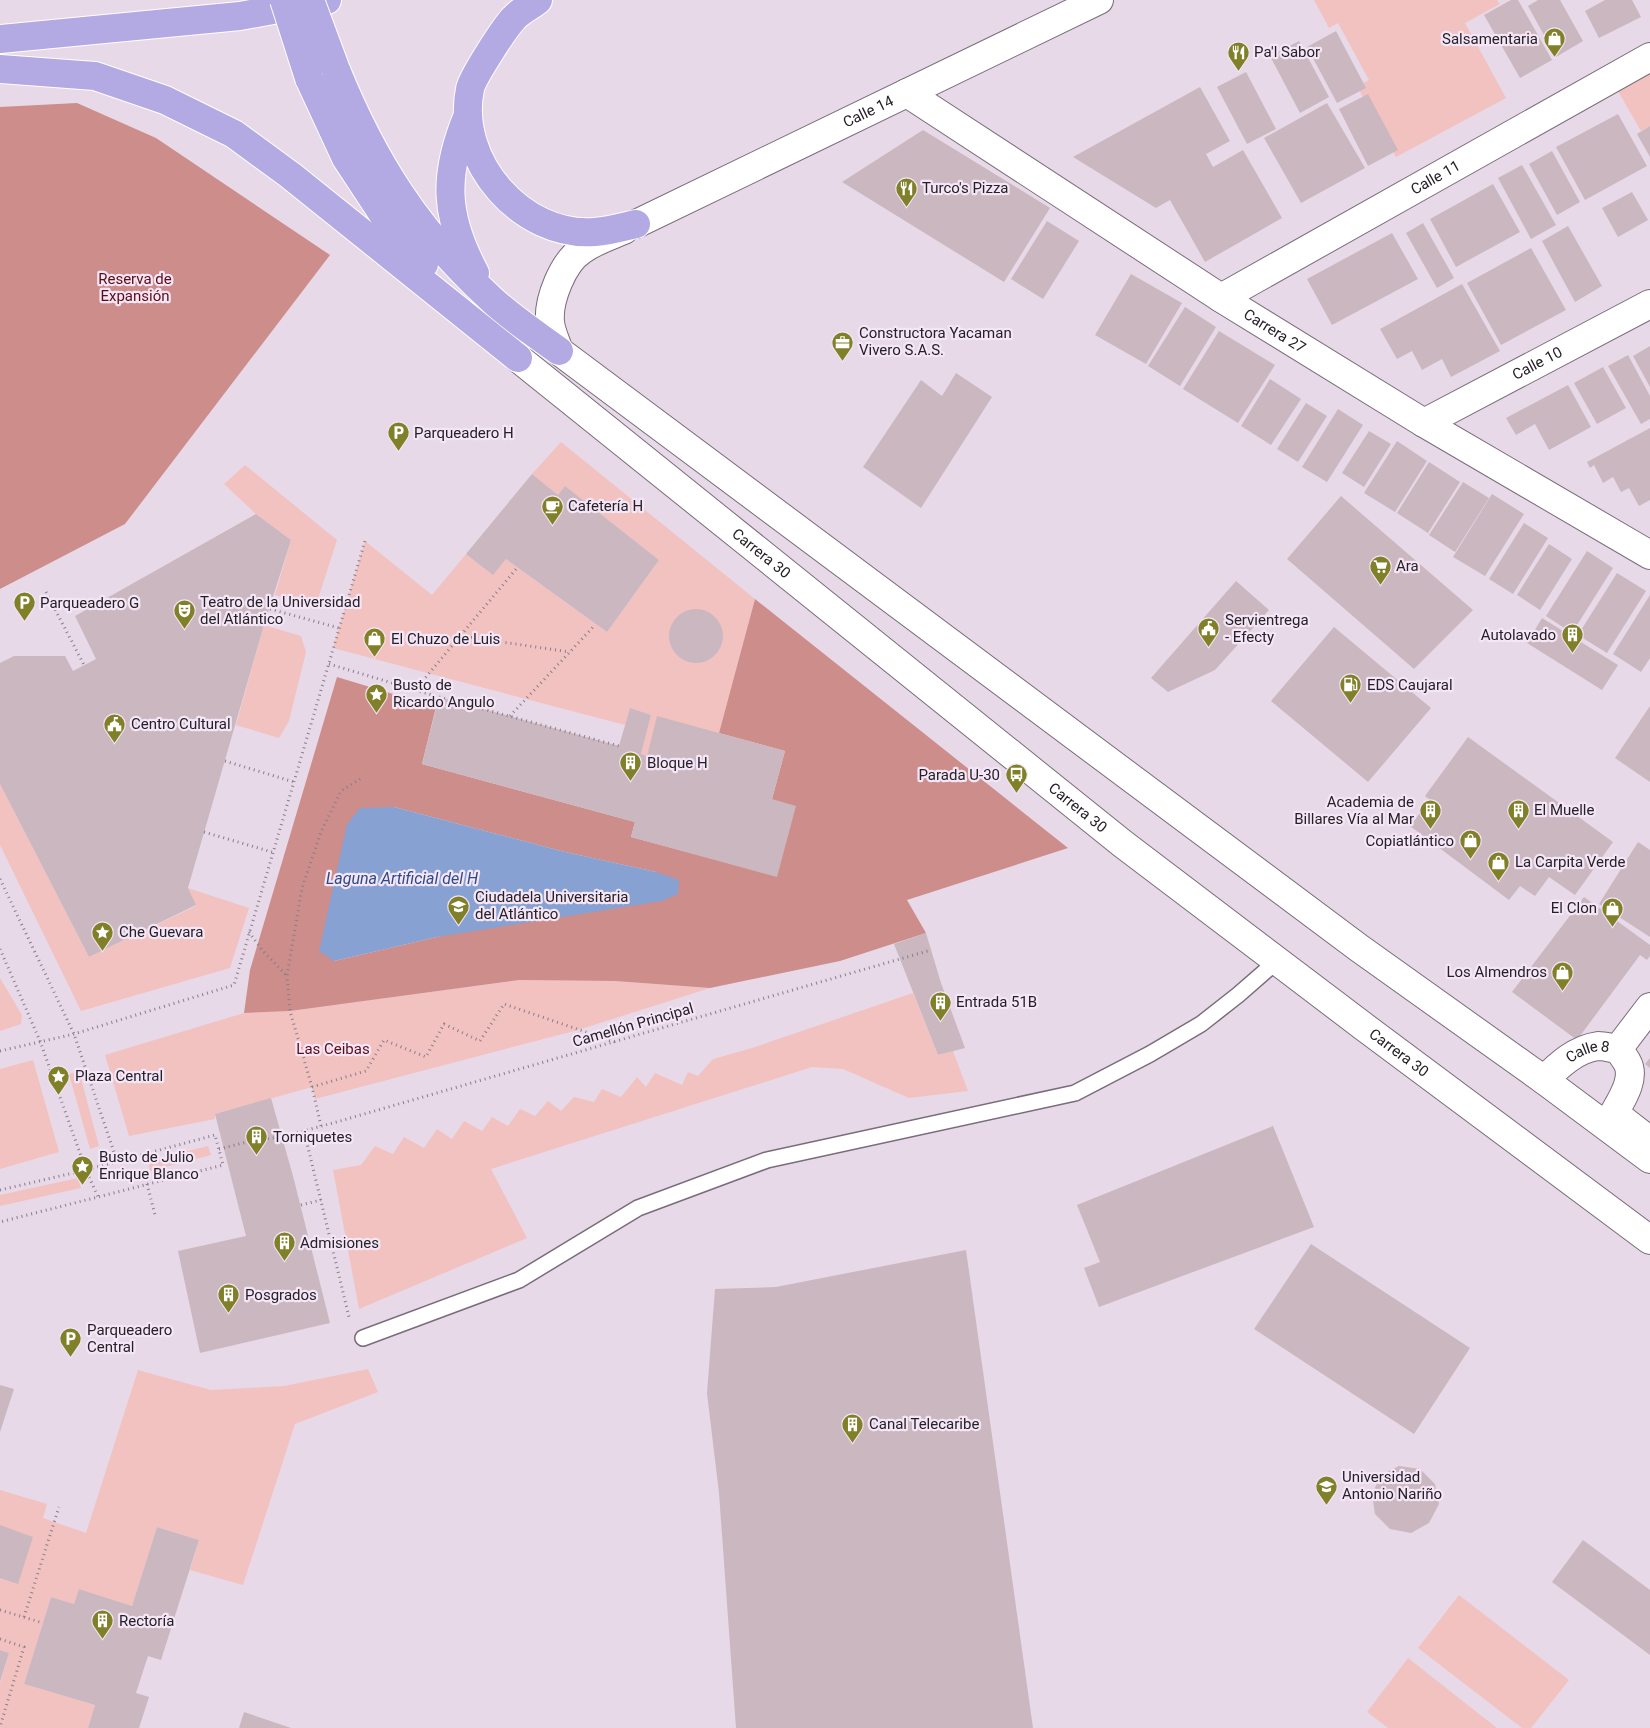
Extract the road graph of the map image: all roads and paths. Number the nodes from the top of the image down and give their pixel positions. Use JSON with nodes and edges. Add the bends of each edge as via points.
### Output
{"nodes":[{"id":1,"x":284,"y":0,"type":"edge"},
{"id":2,"x":310,"y":0,"type":"edge"},
{"id":3,"x":327,"y":0,"type":"edge"},
{"id":4,"x":538,"y":0,"type":"edge"},
{"id":5,"x":1099,"y":0,"type":"edge"},
{"id":6,"x":0,"y":39,"type":"edge"},
{"id":7,"x":1650,"y":57,"type":"edge"},
{"id":8,"x":0,"y":69,"type":"edge"},
{"id":9,"x":907,"y":93,"type":"junction"},
{"id":10,"x":468,"y":115,"type":"junction"},
{"id":11,"x":636,"y":224,"type":"junction"},
{"id":12,"x":1221,"y":298,"type":"junction"},
{"id":13,"x":492,"y":300,"type":"junction"},
{"id":14,"x":1650,"y":304,"type":"edge"},
{"id":15,"x":559,"y":352,"type":"junction"},
{"id":16,"x":518,"y":358,"type":"junction"},
{"id":17,"x":1424,"y":423,"type":"junction"},
{"id":18,"x":365,"y":540,"type":"dead end"},
{"id":19,"x":1650,"y":555,"type":"edge"},
{"id":20,"x":517,"y":568,"type":"dead end"},
{"id":21,"x":46,"y":592,"type":"dead end"},
{"id":22,"x":270,"y":609,"type":"dead end"},
{"id":23,"x":595,"y":625,"type":"dead end"},
{"id":24,"x":339,"y":628,"type":"junction"},
{"id":25,"x":460,"y":636,"type":"junction"},
{"id":26,"x":570,"y":652,"type":"junction"},
{"id":27,"x":329,"y":664,"type":"junction"},
{"id":28,"x":84,"y":665,"type":"dead end"},
{"id":29,"x":416,"y":689,"type":"junction"},
{"id":30,"x":510,"y":716,"type":"junction"},
{"id":31,"x":619,"y":746,"type":"dead end"},
{"id":32,"x":226,"y":761,"type":"dead end"},
{"id":33,"x":360,"y":779,"type":"dead end"},
{"id":34,"x":294,"y":782,"type":"junction"},
{"id":35,"x":204,"y":832,"type":"dead end"},
{"id":36,"x":272,"y":852,"type":"junction"},
{"id":37,"x":0,"y":879,"type":"edge"},
{"id":38,"x":249,"y":932,"type":"junction"},
{"id":39,"x":0,"y":949,"type":"edge"},
{"id":40,"x":931,"y":950,"type":"dead end"},
{"id":41,"x":1277,"y":961,"type":"junction"},
{"id":42,"x":287,"y":976,"type":"junction"},
{"id":43,"x":1650,"y":1007,"type":"edge"},
{"id":44,"x":74,"y":1034,"type":"junction"},
{"id":45,"x":40,"y":1041,"type":"junction"},
{"id":46,"x":615,"y":1042,"type":"junction"},
{"id":47,"x":1618,"y":1047,"type":"junction"},
{"id":48,"x":0,"y":1051,"type":"edge"},
{"id":49,"x":1650,"y":1070,"type":"edge"},
{"id":50,"x":1544,"y":1080,"type":"junction"},
{"id":51,"x":312,"y":1087,"type":"junction"},
{"id":52,"x":321,"y":1126,"type":"junction"},
{"id":53,"x":304,"y":1130,"type":"junction"},
{"id":54,"x":1650,"y":1141,"type":"edge"},
{"id":55,"x":219,"y":1149,"type":"junction"},
{"id":56,"x":1650,"y":1159,"type":"edge"},
{"id":57,"x":117,"y":1161,"type":"junction"},
{"id":58,"x":86,"y":1170,"type":"junction"},
{"id":59,"x":147,"y":1184,"type":"junction"},
{"id":60,"x":0,"y":1190,"type":"edge"},
{"id":61,"x":98,"y":1197,"type":"junction"},
{"id":62,"x":321,"y":1200,"type":"junction"},
{"id":63,"x":300,"y":1205,"type":"dead end"},
{"id":64,"x":155,"y":1215,"type":"dead end"},
{"id":65,"x":0,"y":1222,"type":"edge"},
{"id":66,"x":1650,"y":1240,"type":"edge"},
{"id":67,"x":350,"y":1322,"type":"dead end"},
{"id":68,"x":363,"y":1338,"type":"dead end"},
{"id":69,"x":58,"y":1507,"type":"dead end"},
{"id":70,"x":0,"y":1610,"type":"edge"},
{"id":71,"x":24,"y":1617,"type":"junction"},
{"id":72,"x":43,"y":1623,"type":"dead end"},
{"id":73,"x":0,"y":1639,"type":"edge"},
{"id":74,"x":0,"y":1727,"type":"edge"}],
"edges":[{"from":1,"to":16,"type":"highway","bridge":true,"via":[[309,78],[346,158],[394,231]]},
{"from":2,"to":13,"type":"highway","bridge":true,"via":[[336,70],[375,154],[427,232]]},
{"from":3,"to":6,"type":"highway","via":[[240,16]]},
{"from":4,"to":10,"type":"highway","via":[[514,17],[492,48],[470,87]]},
{"from":5,"to":9,"type":"main road","name":"Calle 14"},
{"from":7,"to":12,"type":"main road","name":"Calle 11"},
{"from":8,"to":16,"type":"highway","via":[[95,76],[165,100],[234,134]]},
{"from":9,"to":11,"type":"main road","name":"Calle 14"},
{"from":9,"to":12,"type":"main road","name":"Carrera 27"},
{"from":10,"to":11,"type":"highway","via":[[481,163],[500,191],[516,206],[536,218],[568,230],[595,232]]},
{"from":10,"to":13,"type":"highway","via":[[457,140],[450,196],[454,224],[463,250]]},
{"from":11,"to":15,"type":"main road","name":"Calle 14","via":[[581,250],[567,265],[554,292],[551,307],[550,322]]},
{"from":12,"to":17,"type":"main road","name":"Carrera 27"},
{"from":13,"to":15,"type":"highway"},
{"from":14,"to":17,"type":"main road","name":"Calle 10"},
{"from":15,"to":50,"type":"main road","via":[[1358,948]]},
{"from":16,"to":41,"type":"main road","name":"Carrera 30","via":[[1123,844]]},
{"from":17,"to":19,"type":"main road","name":"Carrera 27"},
{"from":18,"to":24,"type":"path"},
{"from":20,"to":25,"type":"path"},
{"from":21,"to":28,"type":"path"},
{"from":22,"to":24,"type":"path"},
{"from":23,"to":26,"type":"path"},
{"from":24,"to":27,"type":"path"},
{"from":25,"to":26,"type":"path"},
{"from":25,"to":29,"type":"path"},
{"from":26,"to":30,"type":"path"},
{"from":27,"to":29,"type":"path"},
{"from":27,"to":34,"type":"path"},
{"from":29,"to":30,"type":"path"},
{"from":30,"to":31,"type":"path"},
{"from":32,"to":34,"type":"path"},
{"from":33,"to":42,"type":"path","via":[[342,791],[321,832],[302,888]]},
{"from":34,"to":36,"type":"path"},
{"from":35,"to":36,"type":"path"},
{"from":36,"to":38,"type":"path"},
{"from":37,"to":44,"type":"path"},
{"from":38,"to":42,"type":"path"},
{"from":38,"to":44,"type":"path","via":[[234,985]]},
{"from":39,"to":45,"type":"path"},
{"from":40,"to":46,"type":"path","name":"Camellón Principal"},
{"from":41,"to":66,"type":"main road","name":"Carrera 30"},
{"from":41,"to":68,"type":"lane","via":[[1200,1024],[1075,1093],[767,1160],[638,1208],[519,1280]]},
{"from":42,"to":51,"type":"path","via":[[290,1011]]},
{"from":43,"to":47,"type":"main road","name":"Calle 8"},
{"from":44,"to":45,"type":"path"},
{"from":44,"to":57,"type":"path"},
{"from":45,"to":48,"type":"path"},
{"from":45,"to":58,"type":"path"},
{"from":46,"to":51,"type":"path","via":[[504,1004],[480,1041],[444,1024],[426,1058],[384,1040],[366,1071]]},
{"from":46,"to":52,"type":"path","name":"Camellón Principal"},
{"from":47,"to":49,"type":"main road"},
{"from":47,"to":50,"type":"main road","name":"Calle 8","via":[[1584,1049],[1565,1060]]},
{"from":47,"to":54,"type":"main road","via":[[1628,1064],[1629,1080],[1614,1113]]},
{"from":50,"to":56,"type":"main road"},
{"from":51,"to":52,"type":"path"},
{"from":52,"to":53,"type":"path","name":"Camellón Principal"},
{"from":53,"to":55,"type":"path","name":"Camellón Principal"},
{"from":53,"to":62,"type":"path"},
{"from":55,"to":57,"type":"path","via":[[215,1135]]},
{"from":55,"to":59,"type":"path","via":[[223,1165]]},
{"from":57,"to":58,"type":"path"},
{"from":58,"to":60,"type":"path"},
{"from":58,"to":61,"type":"path"},
{"from":59,"to":61,"type":"path"},
{"from":59,"to":64,"type":"path"},
{"from":61,"to":65,"type":"path"},
{"from":62,"to":63,"type":"path"},
{"from":62,"to":67,"type":"path"},
{"from":69,"to":71,"type":"path"},
{"from":70,"to":71,"type":"path"},
{"from":71,"to":72,"type":"path"},
{"from":73,"to":74,"type":"path","via":[[24,1647]]}]}
